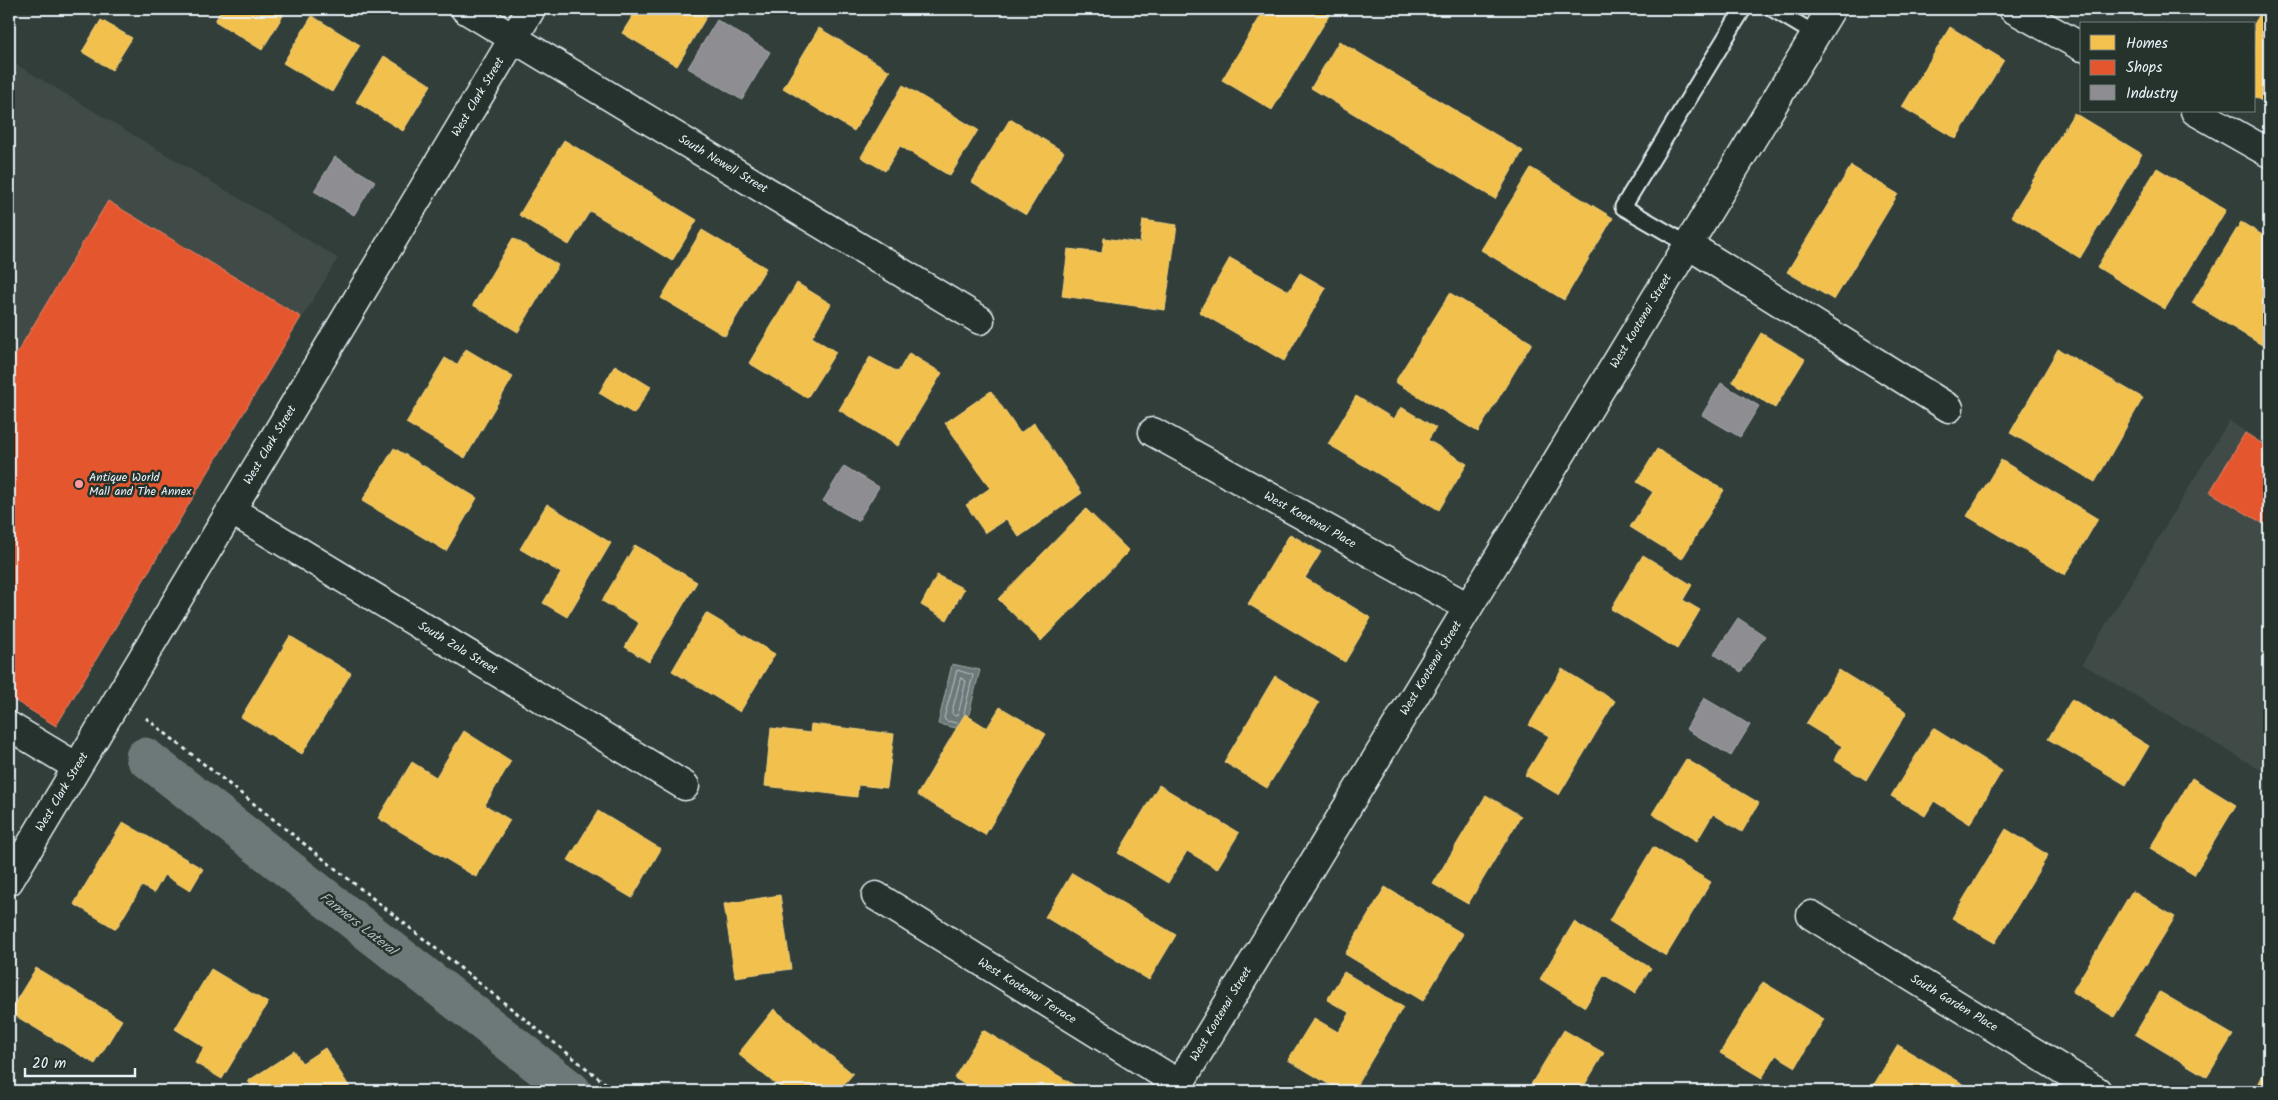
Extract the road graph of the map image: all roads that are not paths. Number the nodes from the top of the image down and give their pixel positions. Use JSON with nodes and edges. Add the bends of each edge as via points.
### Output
{"nodes":[{"id":1,"x":465,"y":9,"type":"edge"},
{"id":2,"x":531,"y":9,"type":"edge"},
{"id":3,"x":1744,"y":9,"type":"edge"},
{"id":4,"x":1773,"y":9,"type":"edge"},
{"id":5,"x":1831,"y":9,"type":"edge"},
{"id":6,"x":2013,"y":9,"type":"edge"},
{"id":7,"x":1815,"y":34,"type":"junction"},
{"id":8,"x":514,"y":38,"type":"junction"},
{"id":9,"x":2080,"y":46,"type":"edge"},
{"id":10,"x":2197,"y":112,"type":"edge"},
{"id":11,"x":2269,"y":153,"type":"edge"},
{"id":12,"x":1687,"y":244,"type":"junction"},
{"id":13,"x":980,"y":320,"type":"dead end"},
{"id":14,"x":1949,"y":408,"type":"dead end"},
{"id":15,"x":1153,"y":432,"type":"dead end"},
{"id":16,"x":231,"y":510,"type":"junction"},
{"id":17,"x":1468,"y":607,"type":"junction"},
{"id":18,"x":9,"y":726,"type":"edge"},
{"id":19,"x":77,"y":767,"type":"junction"},
{"id":20,"x":685,"y":786,"type":"dead end"},
{"id":21,"x":9,"y":881,"type":"edge"},
{"id":22,"x":876,"y":896,"type":"dead end"},
{"id":23,"x":1810,"y":915,"type":"dead end"},
{"id":24,"x":1177,"y":1088,"type":"edge"},
{"id":25,"x":2097,"y":1091,"type":"edge"}],
"edges":[{"from":1,"to":8,"type":"street","name":"South Newell Street"},
{"from":2,"to":8,"type":"street","name":"West Clark Street"},
{"from":3,"to":12,"type":"lane","via":[[1624,207]]},
{"from":4,"to":7,"type":"lane"},
{"from":5,"to":7,"type":"street","name":"West Kootenai Street"},
{"from":6,"to":9,"type":"street"},
{"from":7,"to":12,"type":"street","name":"West Kootenai Street"},
{"from":8,"to":13,"type":"street","name":"South Newell Street"},
{"from":8,"to":16,"type":"street","name":"West Clark Street"},
{"from":10,"to":11,"type":"street"},
{"from":12,"to":14,"type":"street"},
{"from":12,"to":17,"type":"street","name":"West Kootenai Street"},
{"from":15,"to":17,"type":"street","name":"West Kootenai Place"},
{"from":16,"to":19,"type":"street","name":"West Clark Street"},
{"from":16,"to":20,"type":"street","name":"South Zola Street"},
{"from":17,"to":24,"type":"street","name":"West Kootenai Street"},
{"from":18,"to":19,"type":"street"},
{"from":19,"to":21,"type":"street","name":"West Clark Street"},
{"from":22,"to":24,"type":"street","name":"West Kootenai Terrace"},
{"from":23,"to":25,"type":"street","name":"South Garden Place"}]}
